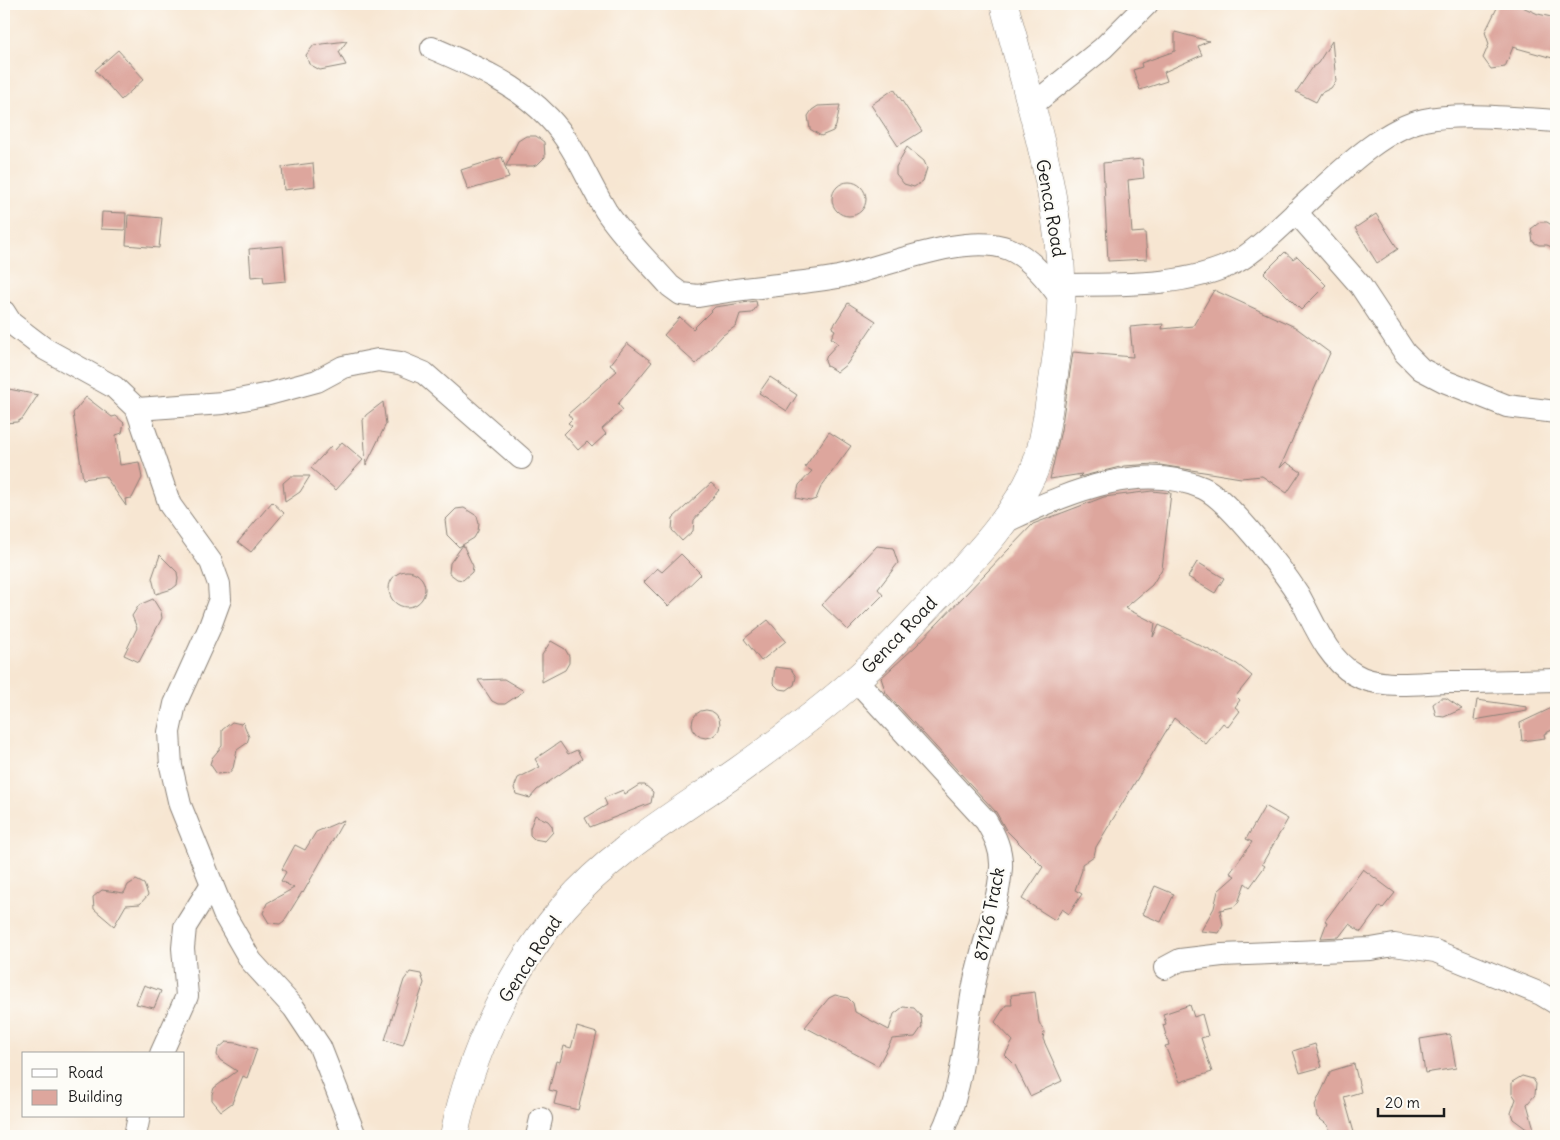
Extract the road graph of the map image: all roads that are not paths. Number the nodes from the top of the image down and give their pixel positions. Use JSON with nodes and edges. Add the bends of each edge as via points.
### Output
{"nodes":[{"id":1,"x":1004,"y":4,"type":"edge"},
{"id":2,"x":1147,"y":4,"type":"edge"},
{"id":3,"x":432,"y":48,"type":"dead end"},
{"id":4,"x":1030,"y":107,"type":"junction"},
{"id":5,"x":1556,"y":121,"type":"edge"},
{"id":6,"x":1296,"y":212,"type":"junction"},
{"id":7,"x":1061,"y":292,"type":"junction"},
{"id":8,"x":4,"y":312,"type":"edge"},
{"id":9,"x":137,"y":409,"type":"junction"},
{"id":10,"x":1556,"y":412,"type":"edge"},
{"id":11,"x":520,"y":458,"type":"dead end"},
{"id":12,"x":1004,"y":522,"type":"junction"},
{"id":13,"x":856,"y":680,"type":"junction"},
{"id":14,"x":1556,"y":680,"type":"edge"},
{"id":15,"x":212,"y":884,"type":"junction"},
{"id":16,"x":1165,"y":968,"type":"dead end"},
{"id":17,"x":1556,"y":1003,"type":"edge"},
{"id":18,"x":162,"y":1052,"type":"edge"},
{"id":19,"x":139,"y":1118,"type":"edge"},
{"id":20,"x":135,"y":1136,"type":"edge"},
{"id":21,"x":355,"y":1136,"type":"edge"},
{"id":22,"x":454,"y":1136,"type":"edge"},
{"id":23,"x":940,"y":1136,"type":"edge"}],
"edges":[{"from":1,"to":4,"type":"street","name":"Genca Road"},
{"from":2,"to":4,"type":"street","via":[[1103,48]]},
{"from":3,"to":7,"type":"street","via":[[486,71],[548,117],[567,141],[608,214],[670,286],[681,294],[698,296],[839,276],[953,247],[984,245],[1008,248],[1022,256]]},
{"from":4,"to":7,"type":"street","name":"Genca Road","via":[[1056,218]]},
{"from":5,"to":6,"type":"street","via":[[1446,117],[1405,126],[1342,171]]},
{"from":6,"to":7,"type":"street","via":[[1237,262],[1201,275]]},
{"from":6,"to":10,"type":"street","via":[[1360,285],[1405,353],[1421,368],[1444,382],[1507,406]]},
{"from":7,"to":12,"type":"street","name":"Genca Road","via":[[1060,330],[1042,447],[1034,470]]},
{"from":8,"to":9,"type":"street","via":[[11,323],[45,349],[114,387]]},
{"from":9,"to":11,"type":"street","via":[[223,403],[269,394],[317,381],[343,367],[378,360],[400,363],[424,373]]},
{"from":9,"to":15,"type":"street","via":[[170,505],[211,562],[219,584],[220,599],[175,704],[170,732],[171,766],[180,805]]},
{"from":12,"to":13,"type":"street","name":"Genca Road"},
{"from":12,"to":14,"type":"street","via":[[1058,498],[1111,482],[1144,478],[1204,488],[1248,529],[1297,593],[1327,646],[1354,674],[1390,683]]},
{"from":13,"to":22,"type":"street","name":"Genca Road","via":[[815,714],[605,867],[564,906],[532,948],[498,1009],[473,1065]]},
{"from":13,"to":23,"type":"street","name":"87126 Track","via":[[986,821],[997,840],[1001,867],[975,980],[957,1089]]},
{"from":15,"to":18,"type":"street","via":[[185,927],[183,948],[187,996]]},
{"from":15,"to":21,"type":"street","via":[[224,914],[251,961],[294,1008],[320,1047]]},
{"from":16,"to":17,"type":"street","via":[[1180,960],[1394,945],[1434,951]]},
{"from":19,"to":20,"type":"street"}]}
